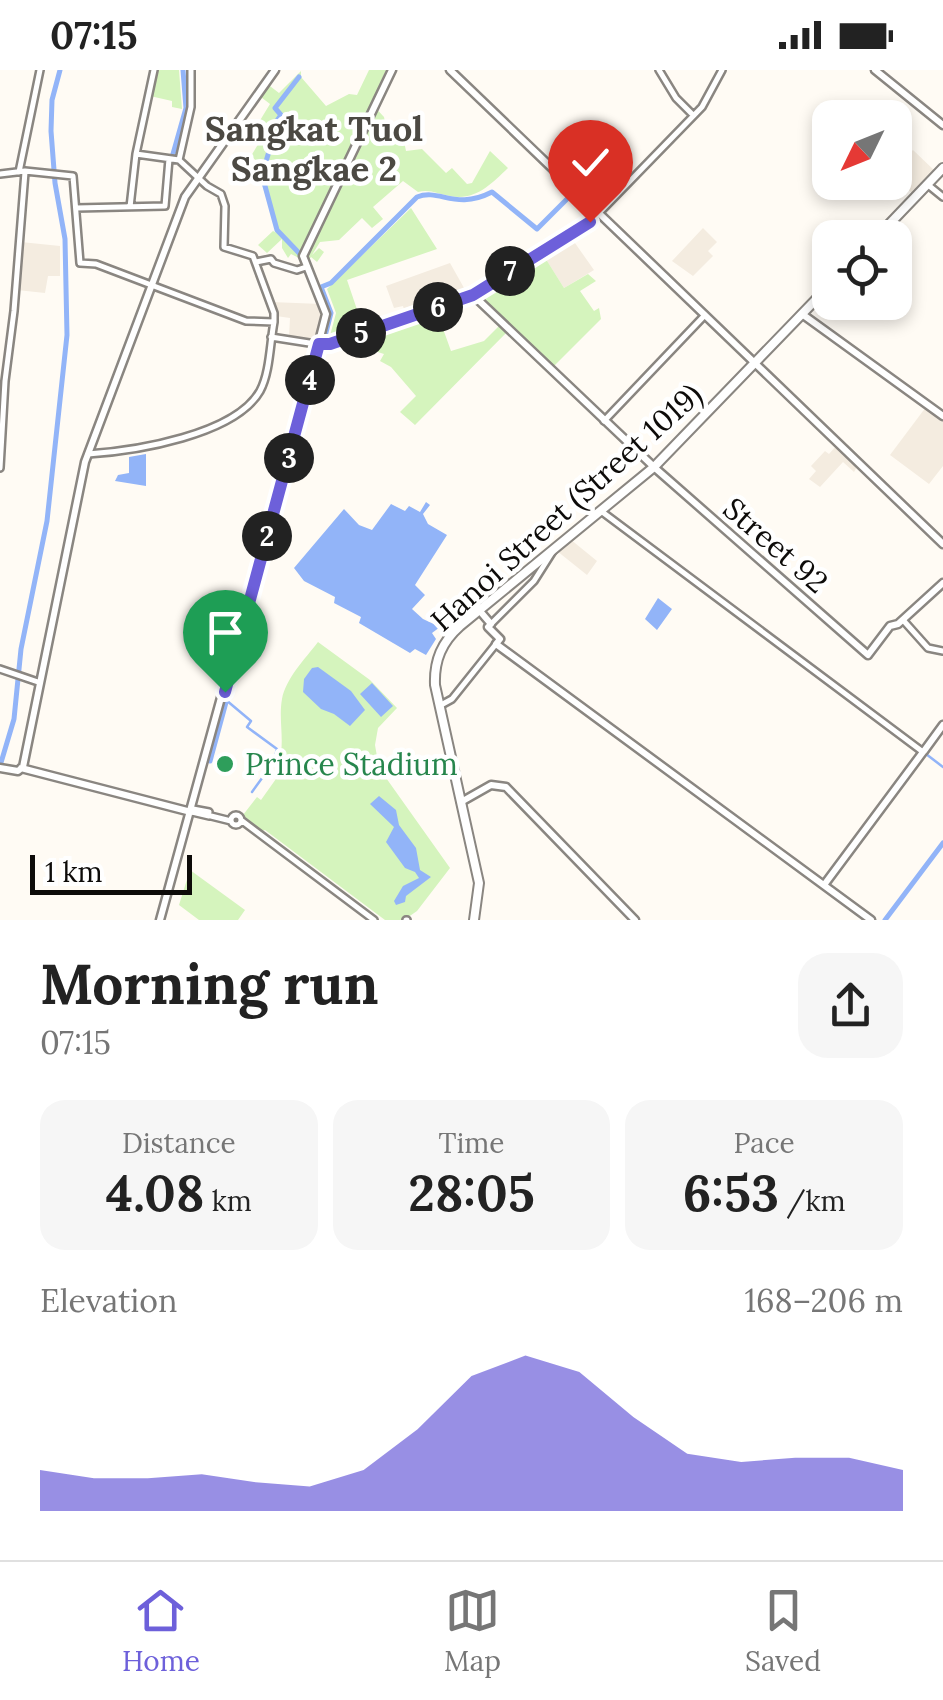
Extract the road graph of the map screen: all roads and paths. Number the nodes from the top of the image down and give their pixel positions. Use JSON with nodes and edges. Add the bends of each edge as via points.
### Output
{"nodes":[{"id":1,"x":40,"y":70,"type":"edge"},
{"id":2,"x":154,"y":70,"type":"edge"},
{"id":3,"x":191,"y":70,"type":"edge"},
{"id":4,"x":274,"y":70,"type":"edge"},
{"id":5,"x":390,"y":70,"type":"edge"},
{"id":6,"x":452,"y":70,"type":"edge"},
{"id":7,"x":659,"y":70,"type":"edge"},
{"id":8,"x":722,"y":70,"type":"edge"},
{"id":9,"x":875,"y":70,"type":"edge"},
{"id":10,"x":694,"y":116,"type":"junction"},
{"id":11,"x":943,"y":125,"type":"edge"},
{"id":12,"x":136,"y":154,"type":"junction"},
{"id":13,"x":169,"y":158,"type":"junction"},
{"id":14,"x":178,"y":160,"type":"junction"},
{"id":15,"x":943,"y":169,"type":"edge"},
{"id":16,"x":22,"y":171,"type":"junction"},
{"id":17,"x":0,"y":174,"type":"edge"},
{"id":18,"x":198,"y":177,"type":"junction"},
{"id":19,"x":928,"y":184,"type":"junction"},
{"id":20,"x":943,"y":197,"type":"edge"},
{"id":21,"x":130,"y":207,"type":"junction"},
{"id":22,"x":76,"y":208,"type":"junction"},
{"id":23,"x":600,"y":212,"type":"junction"},
{"id":24,"x":894,"y":220,"type":"edge"},
{"id":25,"x":256,"y":262,"type":"junction"},
{"id":26,"x":305,"y":264,"type":"junction"},
{"id":27,"x":150,"y":285,"type":"junction"},
{"id":28,"x":473,"y":295,"type":"junction"},
{"id":29,"x":812,"y":305,"type":"edge"},
{"id":30,"x":705,"y":315,"type":"junction"},
{"id":31,"x":802,"y":315,"type":"junction"},
{"id":32,"x":274,"y":322,"type":"junction"},
{"id":33,"x":271,"y":337,"type":"junction"},
{"id":34,"x":321,"y":344,"type":"junction"},
{"id":35,"x":755,"y":363,"type":"junction"},
{"id":36,"x":943,"y":416,"type":"edge"},
{"id":37,"x":604,"y":421,"type":"junction"},
{"id":38,"x":87,"y":454,"type":"junction"},
{"id":39,"x":654,"y":467,"type":"junction"},
{"id":40,"x":0,"y":468,"type":"edge"},
{"id":41,"x":602,"y":511,"type":"junction"},
{"id":42,"x":943,"y":544,"type":"edge"},
{"id":43,"x":553,"y":551,"type":"junction"},
{"id":44,"x":943,"y":583,"type":"edge"},
{"id":45,"x":480,"y":611,"type":"junction"},
{"id":46,"x":904,"y":620,"type":"junction"},
{"id":47,"x":491,"y":624,"type":"junction"},
{"id":48,"x":496,"y":644,"type":"junction"},
{"id":49,"x":943,"y":652,"type":"edge"},
{"id":50,"x":0,"y":669,"type":"edge"},
{"id":51,"x":37,"y":681,"type":"junction"},
{"id":52,"x":441,"y":705,"type":"junction"},
{"id":53,"x":943,"y":725,"type":"edge"},
{"id":54,"x":448,"y":740,"type":"junction"},
{"id":55,"x":923,"y":751,"type":"junction"},
{"id":56,"x":1,"y":767,"type":"edge"},
{"id":57,"x":23,"y":769,"type":"junction"},
{"id":58,"x":462,"y":802,"type":"junction"},
{"id":59,"x":191,"y":810,"type":"junction"},
{"id":60,"x":824,"y":885,"type":"junction"},
{"id":61,"x":162,"y":920,"type":"edge"},
{"id":62,"x":373,"y":920,"type":"edge"},
{"id":63,"x":475,"y":920,"type":"edge"},
{"id":64,"x":635,"y":920,"type":"edge"},
{"id":65,"x":871,"y":920,"type":"edge"}],
"edges":[{"from":1,"to":16,"type":"street"},
{"from":2,"to":12,"type":"street"},
{"from":3,"to":14,"type":"street","via":[[191,108]]},
{"from":4,"to":18,"type":"main road"},
{"from":5,"to":26,"type":"main road"},
{"from":6,"to":23,"type":"main road"},
{"from":7,"to":10,"type":"street"},
{"from":8,"to":10,"type":"street"},
{"from":9,"to":11,"type":"main road"},
{"from":10,"to":23,"type":"street"},
{"from":12,"to":13,"type":"street"},
{"from":12,"to":21,"type":"street"},
{"from":13,"to":14,"type":"street"},
{"from":13,"to":21,"type":"street","via":[[166,205]]},
{"from":14,"to":18,"type":"street"},
{"from":15,"to":19,"type":"main road"},
{"from":16,"to":17,"type":"street"},
{"from":16,"to":22,"type":"street","via":[[73,176]]},
{"from":16,"to":40,"type":"street"},
{"from":18,"to":25,"type":"street","via":[[223,197],[224,247]]},
{"from":18,"to":27,"type":"main road","via":[[181,202]]},
{"from":19,"to":20,"type":"street"},
{"from":19,"to":24,"type":"main road"},
{"from":21,"to":22,"type":"street"},
{"from":22,"to":27,"type":"street","via":[[80,263]]},
{"from":23,"to":28,"type":"main road"},
{"from":23,"to":30,"type":"main road"},
{"from":25,"to":26,"type":"street","via":[[271,258],[297,270]]},
{"from":25,"to":32,"type":"street"},
{"from":26,"to":34,"type":"main road","via":[[324,312]]},
{"from":27,"to":32,"type":"street","via":[[246,320]]},
{"from":27,"to":38,"type":"main road"},
{"from":28,"to":34,"type":"main road"},
{"from":28,"to":37,"type":"main road","name":"Street 92"},
{"from":29,"to":31,"type":"main road","name":"Hanoi Street (Street 1019)"},
{"from":30,"to":35,"type":"main road"},
{"from":30,"to":37,"type":"street"},
{"from":31,"to":35,"type":"main road","name":"Hanoi Street (Street 1019)"},
{"from":31,"to":36,"type":"main road"},
{"from":32,"to":33,"type":"street"},
{"from":33,"to":34,"type":"street"},
{"from":33,"to":38,"type":"street","via":[[262,386],[241,413],[190,436]]},
{"from":34,"to":59,"type":"main road"},
{"from":35,"to":39,"type":"main road","name":"Hanoi Street (Street 1019)"},
{"from":35,"to":42,"type":"main road"},
{"from":37,"to":39,"type":"main road","name":"Street 92"},
{"from":38,"to":51,"type":"main road"},
{"from":39,"to":41,"type":"main road","name":"Hanoi Street (Street 1019)"},
{"from":39,"to":46,"type":"main road","name":"Street 92","via":[[868,655],[890,626]]},
{"from":41,"to":43,"type":"main road","name":"Hanoi Street (Street 1019)"},
{"from":41,"to":55,"type":"street"},
{"from":43,"to":45,"type":"main road","name":"Hanoi Street (Street 1019)"},
{"from":43,"to":47,"type":"street"},
{"from":44,"to":46,"type":"main road"},
{"from":45,"to":47,"type":"main road"},
{"from":45,"to":52,"type":"main road","name":"Hanoi Street (Street 1019)","via":[[440,655]]},
{"from":45,"to":54,"type":"main road","name":"Hanoi Street (Street 1019)","via":[[449,637],[436,664]]},
{"from":46,"to":49,"type":"street","via":[[925,646]]},
{"from":47,"to":48,"type":"main road","via":[[500,639]]},
{"from":48,"to":52,"type":"street"},
{"from":48,"to":60,"type":"main road"},
{"from":50,"to":51,"type":"street"},
{"from":51,"to":57,"type":"main road"},
{"from":52,"to":54,"type":"main road","name":"Hanoi Street (Street 1019)"},
{"from":53,"to":55,"type":"main road"},
{"from":54,"to":58,"type":"main road","name":"Hanoi Street (Street 1019)"},
{"from":55,"to":60,"type":"main road"},
{"from":56,"to":57,"type":"main road"},
{"from":57,"to":59,"type":"main road"},
{"from":58,"to":63,"type":"main road","name":"Hanoi Street (Street 1019)","via":[[479,884]]},
{"from":58,"to":64,"type":"main road","via":[[490,785],[506,787]]},
{"from":59,"to":61,"type":"main road"},
{"from":59,"to":62,"type":"street","via":[[235,820]]},
{"from":60,"to":65,"type":"main road"}]}
